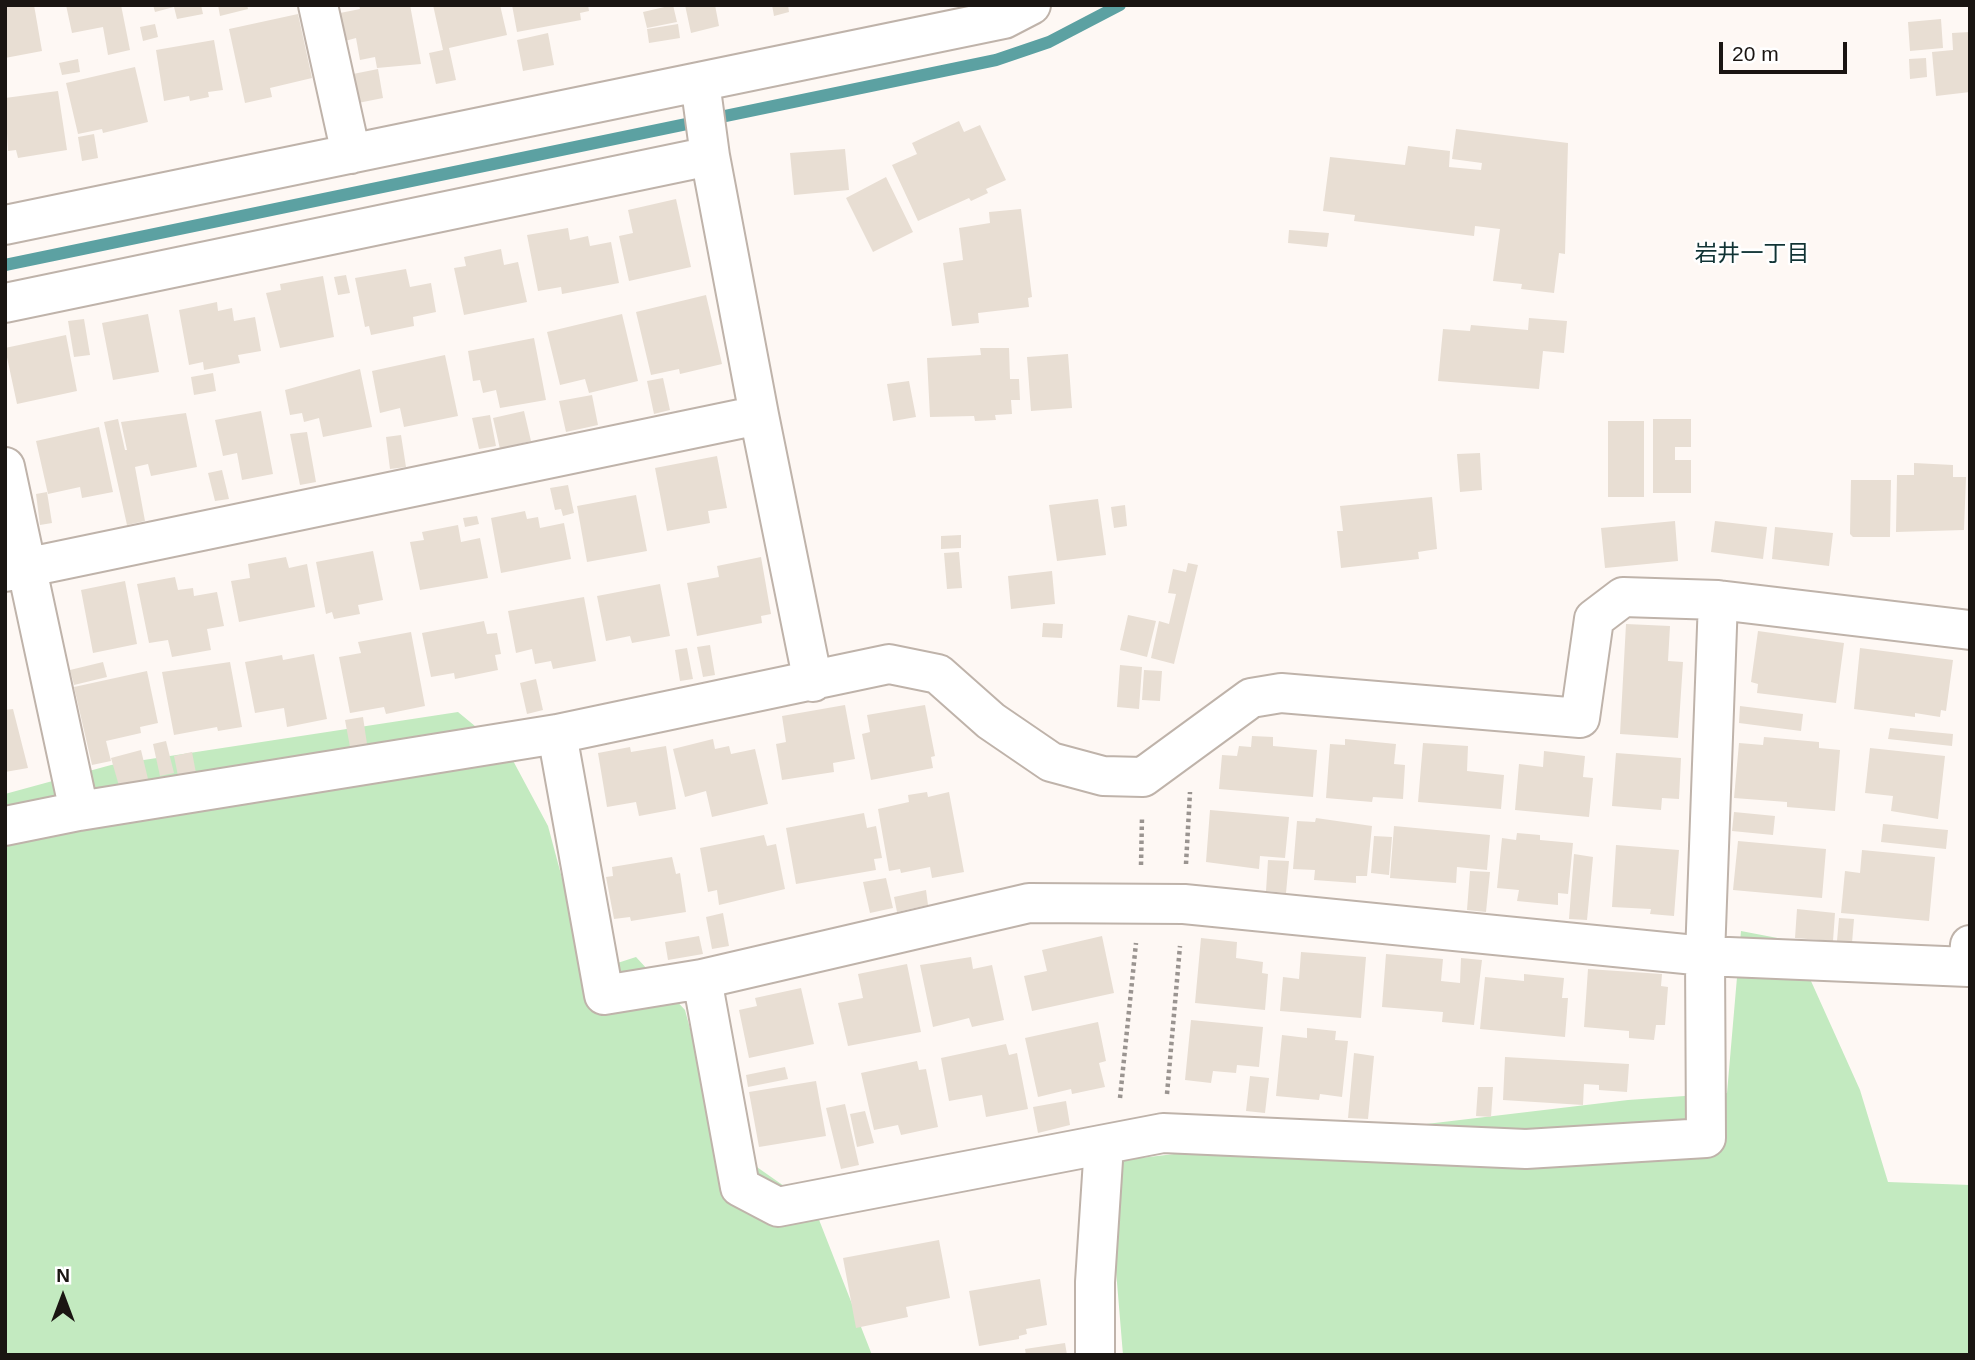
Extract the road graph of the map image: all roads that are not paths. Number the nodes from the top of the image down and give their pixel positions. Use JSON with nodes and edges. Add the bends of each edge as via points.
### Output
{"nodes":[{"id":1,"x":318,"y":5,"type":"edge"},
{"id":2,"x":1012,"y":10,"type":"edge"},
{"id":3,"x":705,"y":120,"type":"junction"},
{"id":4,"x":351,"y":154,"type":"junction"},
{"id":5,"x":5,"y":225,"type":"edge"},
{"id":6,"x":5,"y":303,"type":"edge"},
{"id":7,"x":759,"y":415,"type":"junction"},
{"id":8,"x":5,"y":467,"type":"edge"},
{"id":9,"x":16,"y":570,"type":"edge"},
{"id":10,"x":1718,"y":600,"type":"junction"},
{"id":11,"x":1970,"y":630,"type":"edge"},
{"id":12,"x":813,"y":682,"type":"junction"},
{"id":13,"x":556,"y":734,"type":"junction"},
{"id":14,"x":79,"y":811,"type":"junction"},
{"id":15,"x":5,"y":826,"type":"edge"},
{"id":16,"x":1970,"y":945,"type":"edge"},
{"id":17,"x":1705,"y":956,"type":"junction"},
{"id":18,"x":702,"y":979,"type":"junction"},
{"id":19,"x":1110,"y":1143,"type":"junction"},
{"id":20,"x":1095,"y":1355,"type":"edge"}],
"edges":[{"from":1,"to":4,"type":"street"},
{"from":2,"to":3,"type":"street"},
{"from":3,"to":4,"type":"street"},
{"from":3,"to":6,"type":"street"},
{"from":3,"to":7,"type":"street"},
{"from":4,"to":5,"type":"street"},
{"from":7,"to":9,"type":"street"},
{"from":7,"to":12,"type":"street"},
{"from":8,"to":9,"type":"street"},
{"from":9,"to":14,"type":"street"},
{"from":10,"to":11,"type":"street"},
{"from":10,"to":12,"type":"street","via":[[1623,597],[1594,619],[1580,718],[1281,694],[1251,698],[1143,778],[1103,776],[1051,762],[991,721],[938,674],[889,664]]},
{"from":10,"to":17,"type":"street"},
{"from":12,"to":13,"type":"street"},
{"from":13,"to":14,"type":"street"},
{"from":13,"to":18,"type":"street","via":[[604,995]]},
{"from":14,"to":15,"type":"street"},
{"from":16,"to":17,"type":"street","via":[[1968,967]]},
{"from":17,"to":18,"type":"street","via":[[1198,905],[1029,903]]},
{"from":17,"to":19,"type":"street","via":[[1706,1138],[1526,1149],[1163,1133]]},
{"from":18,"to":19,"type":"street","via":[[740,1187],[778,1207]]},
{"from":19,"to":20,"type":"street","via":[[1095,1282]]}]}
